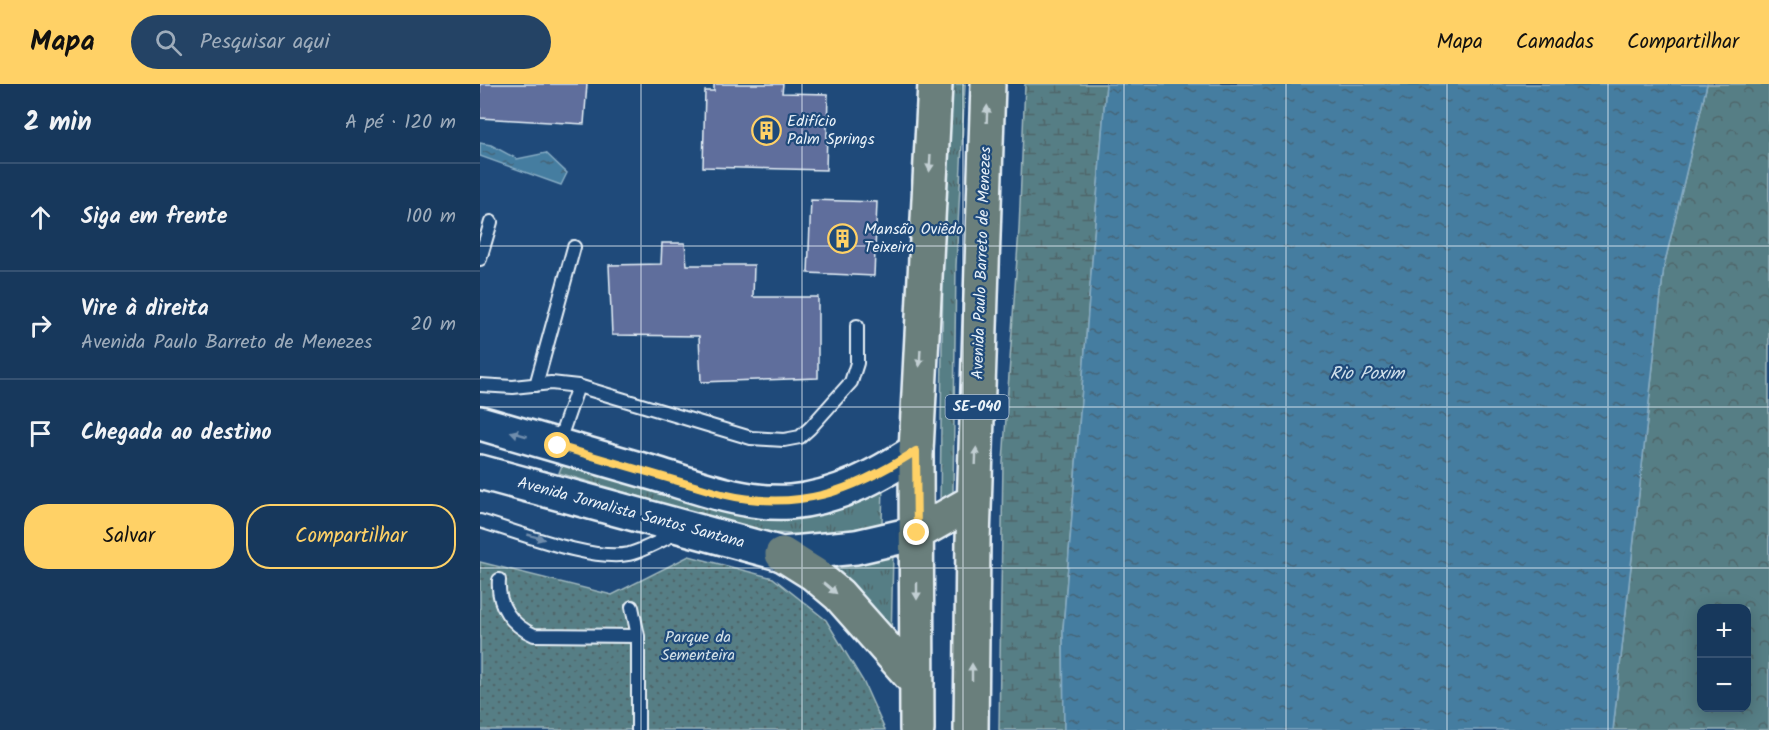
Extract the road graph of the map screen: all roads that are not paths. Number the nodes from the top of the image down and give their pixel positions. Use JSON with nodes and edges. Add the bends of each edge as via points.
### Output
{"nodes":[{"id":1,"x":934,"y":84,"type":"edge"},
{"id":2,"x":988,"y":84,"type":"edge"},
{"id":3,"x":490,"y":222,"type":"dead end"},
{"id":4,"x":574,"y":247,"type":"dead end"},
{"id":5,"x":480,"y":259,"type":"edge"},
{"id":6,"x":857,"y":326,"type":"dead end"},
{"id":7,"x":480,"y":385,"type":"edge"},
{"id":8,"x":536,"y":385,"type":"junction"},
{"id":9,"x":578,"y":386,"type":"junction"},
{"id":10,"x":480,"y":423,"type":"edge"},
{"id":11,"x":558,"y":446,"type":"junction"},
{"id":12,"x":916,"y":451,"type":"junction"},
{"id":13,"x":480,"y":472,"type":"edge"},
{"id":14,"x":512,"y":481,"type":"junction"},
{"id":15,"x":974,"y":501,"type":"junction"},
{"id":16,"x":480,"y":521,"type":"edge"},
{"id":17,"x":686,"y":528,"type":"junction"},
{"id":18,"x":917,"y":533,"type":"junction"},
{"id":19,"x":782,"y":554,"type":"junction"},
{"id":20,"x":499,"y":580,"type":"dead end"},
{"id":21,"x":632,"y":607,"type":"dead end"},
{"id":22,"x":638,"y":636,"type":"junction"},
{"id":23,"x":917,"y":683,"type":"junction"},
{"id":24,"x":638,"y":730,"type":"edge"},
{"id":25,"x":917,"y":730,"type":"edge"},
{"id":26,"x":971,"y":730,"type":"edge"}],
"edges":[{"from":1,"to":12,"type":"main road","one_way":true},
{"from":15,"to":2,"type":"main road","name":"Avenida Paulo Barreto de Menezes","number":"SE-040","one_way":true},
{"from":3,"to":5,"type":"lane"},
{"from":4,"to":8,"type":"lane"},
{"from":6,"to":9,"type":"lane","via":[[857,363],[851,382],[800,437],[751,438]]},
{"from":7,"to":8,"type":"lane"},
{"from":8,"to":9,"type":"lane"},
{"from":9,"to":11,"type":"lane"},
{"from":11,"to":10,"type":"main road","one_way":true},
{"from":11,"to":12,"type":"main road","via":[[722,494],[776,502],[829,495],[878,475]]},
{"from":11,"to":14,"type":"main road","via":[[553,469],[548,474]]},
{"from":12,"to":18,"type":"main road"},
{"from":13,"to":14,"type":"main road","name":"Avenida Jornalista Santos Santana"},
{"from":14,"to":17,"type":"main road","name":"Avenida Jornalista Santos Santana"},
{"from":15,"to":18,"type":"main road"},
{"from":26,"to":15,"type":"main road","name":"Avenida Paulo Barreto de Menezes","number":"SE-040","one_way":true},
{"from":16,"to":17,"type":"lane","one_way":true,"via":[[612,556],[631,553]]},
{"from":17,"to":19,"type":"main road","name":"Avenida Jornalista Santos Santana"},
{"from":18,"to":19,"type":"main road","via":[[856,547]]},
{"from":18,"to":23,"type":"main road","one_way":true},
{"from":19,"to":23,"type":"main road","one_way":true,"via":[[839,596]]},
{"from":20,"to":22,"type":"lane","via":[[502,606],[523,630],[534,635]]},
{"from":21,"to":22,"type":"lane"},
{"from":22,"to":24,"type":"lane"},
{"from":23,"to":25,"type":"main road"}]}
